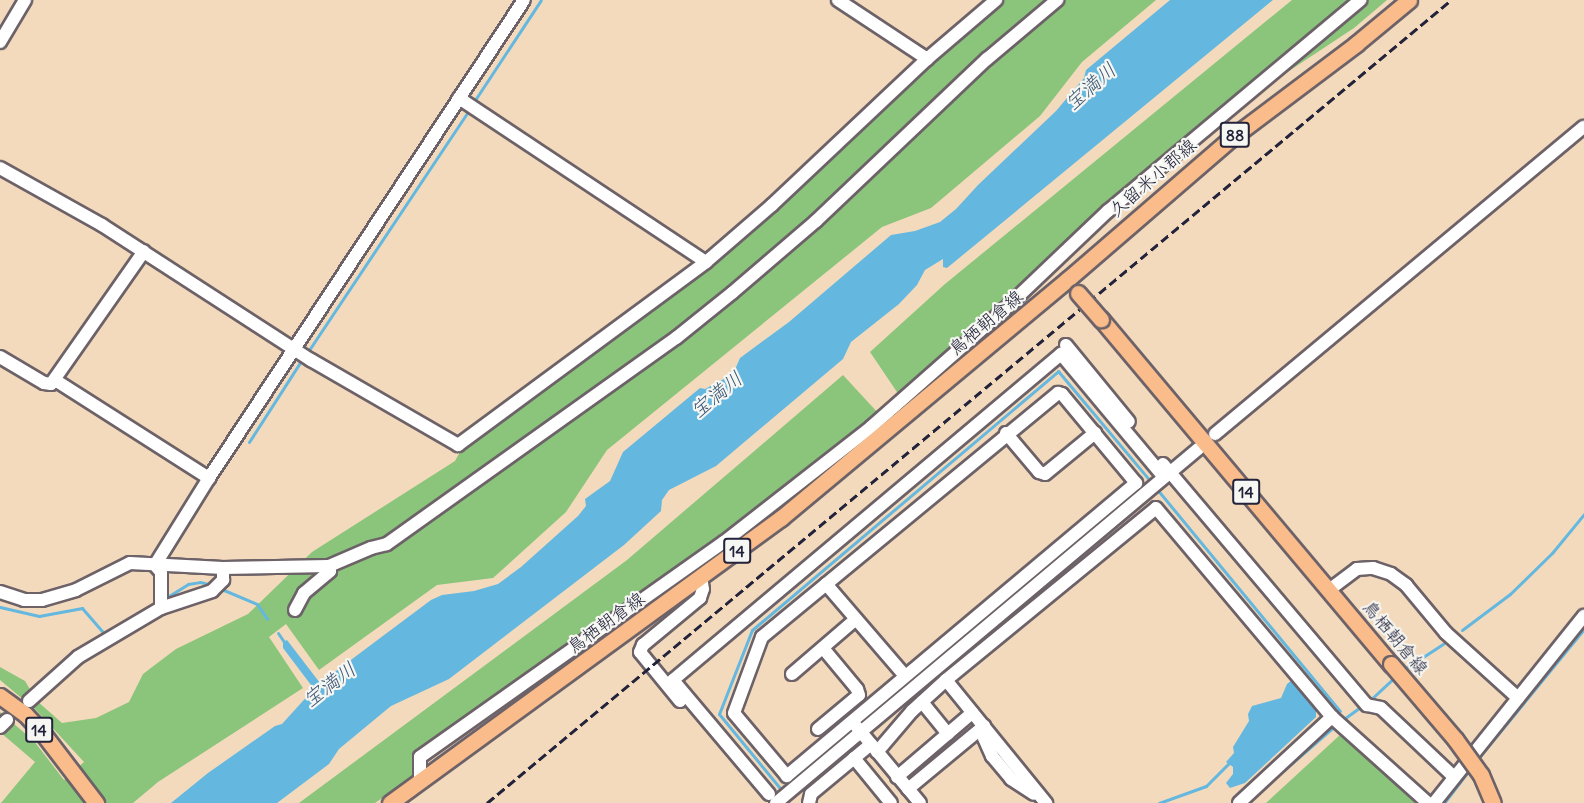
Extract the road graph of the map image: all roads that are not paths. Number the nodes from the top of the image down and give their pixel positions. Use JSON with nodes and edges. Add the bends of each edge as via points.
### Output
{"nodes":[{"id":1,"x":26,"y":0,"type":"edge"},
{"id":2,"x":524,"y":0,"type":"edge"},
{"id":3,"x":838,"y":0,"type":"edge"},
{"id":4,"x":996,"y":0,"type":"edge"},
{"id":5,"x":1057,"y":0,"type":"edge"},
{"id":6,"x":1360,"y":0,"type":"edge"},
{"id":7,"x":1409,"y":0,"type":"edge"},
{"id":8,"x":0,"y":42,"type":"edge"},
{"id":9,"x":927,"y":59,"type":"junction"},
{"id":10,"x":467,"y":103,"type":"junction"},
{"id":11,"x":1584,"y":127,"type":"edge"},
{"id":12,"x":0,"y":168,"type":"edge"},
{"id":13,"x":144,"y":251,"type":"junction"},
{"id":14,"x":706,"y":262,"type":"junction"},
{"id":15,"x":1068,"y":279,"type":"junction"},
{"id":16,"x":1066,"y":345,"type":"dead end"},
{"id":17,"x":302,"y":354,"type":"junction"},
{"id":18,"x":0,"y":357,"type":"edge"},
{"id":19,"x":56,"y":381,"type":"junction"},
{"id":20,"x":1006,"y":433,"type":"junction"},
{"id":21,"x":1095,"y":433,"type":"junction"},
{"id":22,"x":1215,"y":434,"type":"dead end"},
{"id":23,"x":1198,"y":449,"type":"dead end"},
{"id":24,"x":1167,"y":475,"type":"junction"},
{"id":25,"x":209,"y":478,"type":"junction"},
{"id":26,"x":155,"y":566,"type":"junction"},
{"id":27,"x":329,"y":566,"type":"junction"},
{"id":28,"x":223,"y":568,"type":"junction"},
{"id":29,"x":701,"y":578,"type":"junction"},
{"id":30,"x":826,"y":584,"type":"junction"},
{"id":31,"x":1329,"y":590,"type":"junction"},
{"id":32,"x":0,"y":592,"type":"edge"},
{"id":33,"x":161,"y":608,"type":"junction"},
{"id":34,"x":295,"y":610,"type":"dead end"},
{"id":35,"x":1584,"y":616,"type":"edge"},
{"id":36,"x":856,"y":620,"type":"junction"},
{"id":37,"x":823,"y":648,"type":"junction"},
{"id":38,"x":792,"y":674,"type":"dead end"},
{"id":39,"x":905,"y":676,"type":"junction"},
{"id":40,"x":946,"y":680,"type":"junction"},
{"id":41,"x":0,"y":696,"type":"edge"},
{"id":42,"x":1518,"y":698,"type":"junction"},
{"id":43,"x":29,"y":700,"type":"dead end"},
{"id":44,"x":922,"y":702,"type":"junction"},
{"id":45,"x":972,"y":713,"type":"junction"},
{"id":46,"x":1332,"y":717,"type":"junction"},
{"id":47,"x":851,"y":720,"type":"junction"},
{"id":48,"x":704,"y":724,"type":"junction"},
{"id":49,"x":984,"y":726,"type":"junction"},
{"id":50,"x":818,"y":729,"type":"dead end"},
{"id":51,"x":861,"y":732,"type":"junction"},
{"id":52,"x":948,"y":734,"type":"junction"},
{"id":53,"x":874,"y":748,"type":"junction"},
{"id":54,"x":854,"y":758,"type":"junction"},
{"id":55,"x":897,"y":777,"type":"junction"},
{"id":56,"x":1454,"y":777,"type":"junction"},
{"id":57,"x":420,"y":781,"type":"junction"},
{"id":58,"x":908,"y":789,"type":"junction"},
{"id":59,"x":770,"y":800,"type":"edge"},
{"id":60,"x":1042,"y":801,"type":"edge"},
{"id":61,"x":96,"y":803,"type":"edge"},
{"id":62,"x":390,"y":803,"type":"edge"},
{"id":63,"x":809,"y":803,"type":"edge"},
{"id":64,"x":891,"y":803,"type":"edge"},
{"id":65,"x":920,"y":803,"type":"edge"},
{"id":66,"x":1239,"y":803,"type":"edge"},
{"id":67,"x":1428,"y":803,"type":"edge"},
{"id":68,"x":1434,"y":803,"type":"edge"},
{"id":69,"x":1493,"y":803,"type":"edge"}],
"edges":[{"from":1,"to":8,"type":"street"},
{"from":2,"to":10,"type":"street"},
{"from":3,"to":9,"type":"street"},
{"from":4,"to":9,"type":"street"},
{"from":5,"to":27,"type":"street","via":[[787,247],[676,338],[387,544]]},
{"from":6,"to":57,"type":"street","via":[[1108,211],[871,427],[724,542],[420,757]]},
{"from":7,"to":15,"type":"main road","name":"久留米小郡線","number":"88","via":[[1230,139]]},
{"from":9,"to":14,"type":"street"},
{"from":10,"to":14,"type":"street"},
{"from":10,"to":17,"type":"street"},
{"from":11,"to":22,"type":"street"},
{"from":12,"to":13,"type":"street"},
{"from":13,"to":17,"type":"street"},
{"from":13,"to":19,"type":"street"},
{"from":14,"to":17,"type":"street","via":[[458,445]]},
{"from":15,"to":29,"type":"main road","name":"鳥栖朝倉線","number":"14","via":[[823,485]]},
{"from":15,"to":31,"type":"main road","name":"鳥栖朝倉線","number":"14","bridge":true},
{"from":16,"to":24,"type":"street"},
{"from":17,"to":25,"type":"street"},
{"from":18,"to":19,"type":"street","via":[[44,383]]},
{"from":19,"to":25,"type":"street"},
{"from":20,"to":21,"type":"street","via":[[1058,393]]},
{"from":20,"to":21,"type":"street","via":[[1045,474]]},
{"from":20,"to":30,"type":"street"},
{"from":21,"to":39,"type":"street","via":[[1136,483]]},
{"from":23,"to":24,"type":"street"},
{"from":24,"to":48,"type":"street","via":[[1061,354],[673,680]]},
{"from":24,"to":51,"type":"street"},
{"from":24,"to":56,"type":"street","via":[[1366,705],[1381,708]]},
{"from":25,"to":26,"type":"street"},
{"from":26,"to":28,"type":"street"},
{"from":26,"to":32,"type":"street","via":[[130,563],[76,590],[42,600],[24,600]]},
{"from":26,"to":33,"type":"street","via":[[161,572]]},
{"from":27,"to":28,"type":"street"},
{"from":27,"to":34,"type":"street","via":[[330,570],[304,593]]},
{"from":28,"to":33,"type":"street","via":[[223,580],[212,591]]},
{"from":29,"to":48,"type":"street","via":[[700,598],[642,645],[640,652]]},
{"from":29,"to":57,"type":"main road","name":"鳥栖朝倉線","number":"14"},
{"from":30,"to":36,"type":"street"},
{"from":30,"to":47,"type":"street","via":[[762,637],[734,713],[786,776]]},
{"from":31,"to":42,"type":"street","via":[[1357,569],[1373,568],[1391,574],[1406,585],[1446,633]]},
{"from":31,"to":69,"type":"main road","name":"鳥栖朝倉線","number":"14","bridge":true,"via":[[1455,739],[1480,775]]},
{"from":33,"to":43,"type":"street","via":[[78,657]]},
{"from":35,"to":42,"type":"street"},
{"from":36,"to":37,"type":"street"},
{"from":36,"to":39,"type":"street"},
{"from":37,"to":38,"type":"street"},
{"from":37,"to":50,"type":"street","via":[[859,695]]},
{"from":39,"to":47,"type":"street"},
{"from":40,"to":44,"type":"street"},
{"from":40,"to":45,"type":"street"},
{"from":40,"to":46,"type":"street","via":[[1156,508]]},
{"from":41,"to":61,"type":"main road","number":"14","via":[[25,714]]},
{"from":42,"to":56,"type":"street"},
{"from":44,"to":52,"type":"street"},
{"from":44,"to":53,"type":"street"},
{"from":45,"to":49,"type":"street"},
{"from":45,"to":52,"type":"street"},
{"from":46,"to":66,"type":"street"},
{"from":46,"to":67,"type":"street"},
{"from":47,"to":51,"type":"street"},
{"from":48,"to":59,"type":"street"},
{"from":49,"to":58,"type":"street"},
{"from":49,"to":60,"type":"street"},
{"from":51,"to":53,"type":"street"},
{"from":51,"to":59,"type":"street"},
{"from":52,"to":55,"type":"street"},
{"from":53,"to":54,"type":"street"},
{"from":53,"to":55,"type":"street"},
{"from":54,"to":63,"type":"street","via":[[811,794]]},
{"from":54,"to":64,"type":"street"},
{"from":55,"to":58,"type":"street"},
{"from":56,"to":68,"type":"street"},
{"from":57,"to":62,"type":"main road","name":"鳥栖朝倉線","number":"14"},
{"from":58,"to":65,"type":"street"}]}
